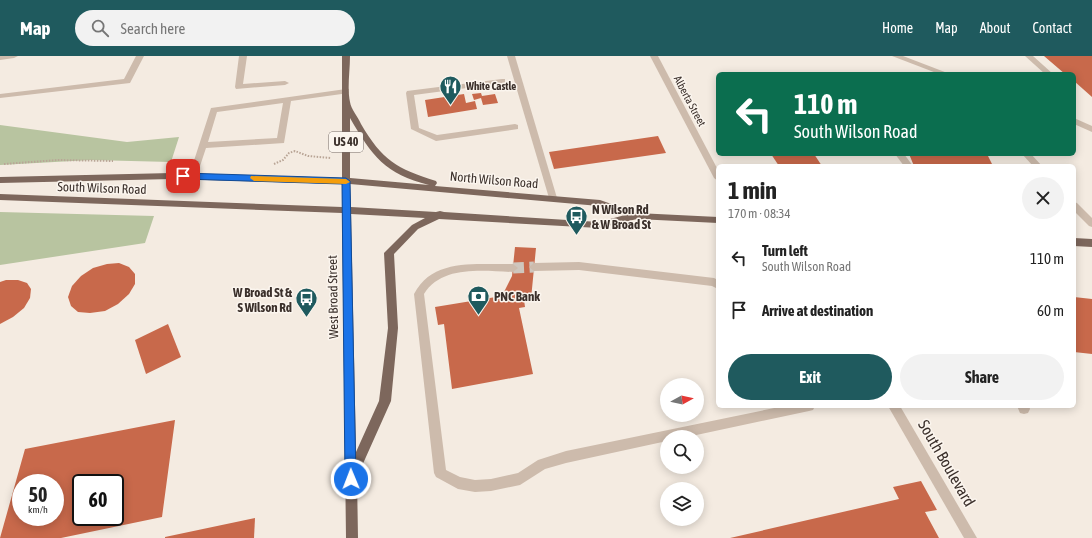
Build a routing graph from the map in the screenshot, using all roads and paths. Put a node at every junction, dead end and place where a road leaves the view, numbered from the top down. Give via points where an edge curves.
1 (14, 56) edge
2 (140, 56) edge
3 (242, 56) edge
4 (346, 56) edge
5 (511, 56) edge
6 (654, 56) edge
7 (896, 56) edge
8 (1029, 56) edge
9 (0, 58) edge
10 (940, 72) edge
11 (1047, 72) edge
12 (502, 81) dead end
13 (285, 83) dead end
14 (346, 91) junction
15 (0, 96) edge
16 (287, 99) junction
17 (346, 102) junction
18 (1076, 122) edge
19 (515, 127) dead end
20 (1092, 129) edge
21 (203, 146) junction
22 (901, 156) edge
23 (1028, 156) edge
24 (907, 164) edge
25 (1036, 164) edge
26 (716, 174) edge
27 (193, 176) junction
28 (0, 180) edge
29 (346, 181) junction
30 (492, 193) junction
31 (0, 197) edge
32 (553, 198) junction
33 (1076, 207) edge
34 (347, 210) junction
35 (440, 214) junction
36 (638, 216) junction
37 (716, 220) edge
38 (1092, 224) edge
39 (1076, 242) edge
40 (1092, 243) edge
41 (534, 267) tunnel mouth
42 (513, 268) tunnel mouth
43 (716, 284) edge
44 (799, 408) edge
45 (895, 408) edge
46 (351, 479) junction
47 (352, 538) edge
48 (971, 538) edge

1 - 9 street
2 - 15 street via 127,81
3 - 13 street via 238,87
4 - 14 main road, West Broad Street / US 40
5 - 32 street
6 - 26 street, Alberta Street
7 - 10 street
8 - 11 street
12 - 19 street via 410,93 415,129 436,138
14 - 16 street
14 - 17 main road, West Broad Street / US 40
16 - 21 street via 214,110
16 - 21 street via 281,141
17 - 29 main road, West Broad Street / US 40
17 - 30 main road via 370,147 396,170 429,182
18 - 20 street
21 - 27 street
22 - 24 street
23 - 25 street
27 - 28 main road, South Wilson Road
27 - 29 main road, South Wilson Road
29 - 30 main road, North Wilson Road
29 - 34 main road, West Broad Street / US 40
30 - 32 main road, North Wilson Road
31 - 34 main road, South Wilson Road
32 - 36 main road, North Wilson Road via 600,203
33 - 38 street
34 - 35 main road, North Wilson Road
34 - 46 main road, West Broad Street / US 40
35 - 36 main road, North Wilson Road via 600,225
35 - 46 main road via 415,227 389,253 393,328 385,401
36 - 37 main road, North Wilson Road
39 - 40 main road
41 - 43 street via 579,266
42 - 44 street via 447,270 427,280 419,294 440,472 458,483 474,486 520,479 542,464 566,456
45 - 48 street, South Boulevard
46 - 47 main road, West Broad Street / US 40

